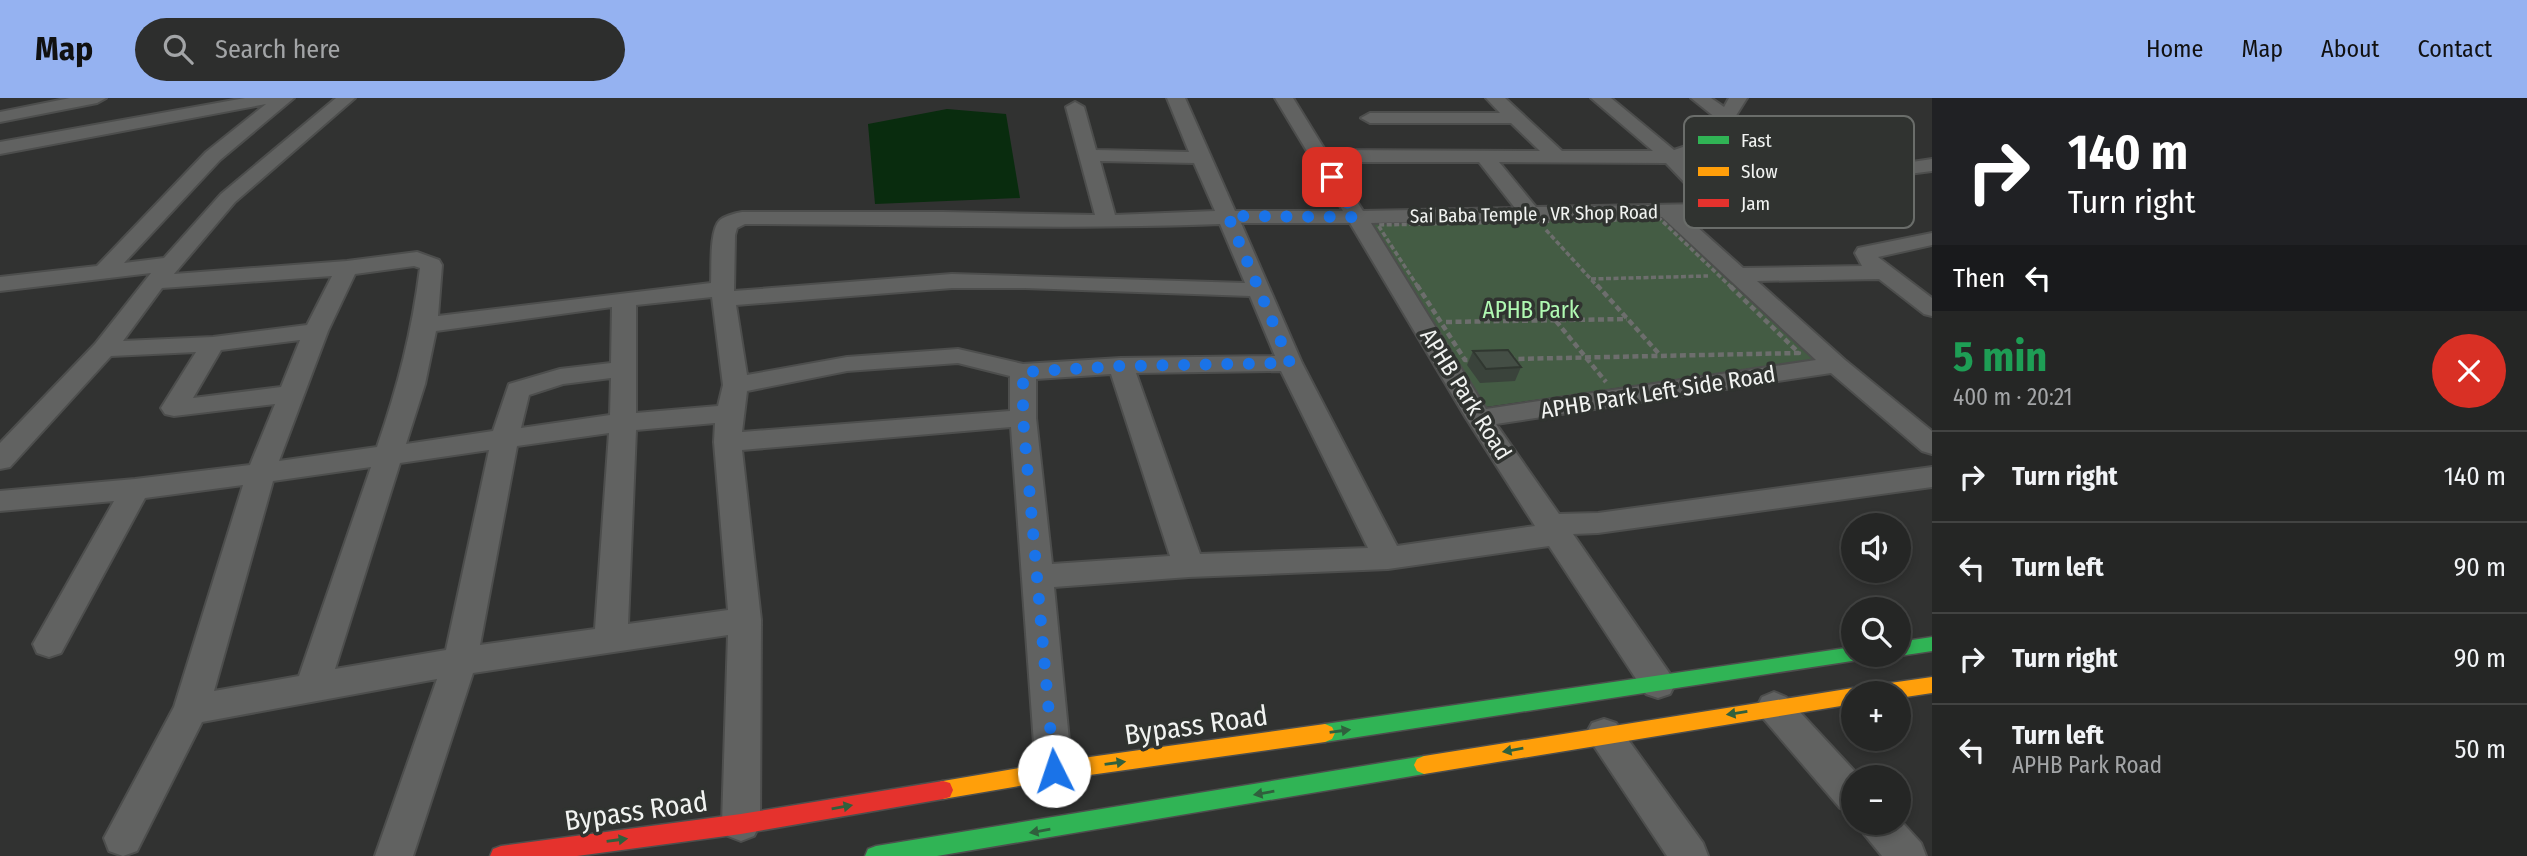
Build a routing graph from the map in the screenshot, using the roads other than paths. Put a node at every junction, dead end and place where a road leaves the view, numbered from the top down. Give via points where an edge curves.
1 (95, 98) edge
2 (149, 98) edge
3 (273, 98) edge
4 (285, 98) edge
5 (346, 98) edge
6 (1176, 98) edge
7 (1283, 98) edge
8 (1495, 98) edge
9 (1600, 98) edge
10 (1700, 98) edge
11 (1738, 98) edge
12 (1075, 107) dead end
13 (1725, 116) edge
14 (1727, 116) edge
15 (0, 117) edge
16 (1516, 118) junction
17 (137, 121) junction
18 (84, 131) junction
19 (0, 148) edge
20 (1684, 153) edge
21 (1087, 155) junction
22 (1320, 156) junction
23 (1398, 156) junction
24 (1485, 157) junction
25 (1557, 157) junction
26 (1671, 157) junction
27 (1201, 159) junction
28 (1932, 165) edge
29 (1914, 167) edge
30 (1684, 171) edge
31 (1667, 211) junction
32 (1684, 211) edge
33 (1228, 216) junction
34 (1356, 217) junction
35 (1535, 218) junction
36 (1107, 222) junction
37 (1932, 239) edge
38 (347, 268) junction
39 (105, 270) junction
40 (153, 270) junction
41 (1883, 272) junction
42 (1729, 275) junction
43 (0, 284) edge
44 (1259, 290) junction
45 (723, 294) junction
46 (624, 299) junction
47 (1932, 309) edge
48 (425, 325) junction
49 (316, 331) junction
50 (213, 344) junction
51 (104, 349) junction
52 (1290, 363) junction
53 (1836, 365) junction
54 (1121, 366) junction
55 (624, 369) junction
56 (1023, 372) junction
57 (736, 385) junction
58 (293, 394) junction
59 (1023, 418) junction
60 (1479, 418) junction
61 (623, 422) junction
62 (728, 428) junction
63 (505, 437) junction
64 (1932, 445) edge
65 (388, 453) junction
66 (0, 460) edge
67 (261, 473) junction
68 (1932, 477) edge
69 (135, 489) junction
70 (0, 501) edge
71 (1552, 530) junction
72 (1388, 558) junction
73 (1189, 566) junction
74 (1038, 577) junction
75 (745, 620) junction
76 (611, 640) junction
77 (49, 644) dead end
78 (1932, 644) edge
79 (1911, 647) edge
80 (1841, 657) edge
81 (460, 661) junction
82 (1658, 684) junction
83 (1932, 685) edge
84 (312, 687) junction
85 (1911, 688) edge
86 (1841, 698) edge
87 (1774, 707) junction
88 (191, 709) junction
89 (1604, 734) junction
90 (1054, 771) junction
91 (1841, 782) edge
92 (741, 824) junction
93 (1889, 835) edge
94 (123, 838) dead end
95 (1015, 846) edge
96 (394, 856) edge
97 (500, 856) edge
98 (876, 856) edge
99 (1689, 856) edge
100 (1908, 856) edge

1 - 15 street
1 - 18 street
2 - 17 street
3 - 17 street
4 - 39 street via 213,156
5 - 40 street via 228,198
6 - 27 street
7 - 22 street, APHB Park Road
8 - 16 street
9 - 26 street
10 - 13 street
11 - 14 street
12 - 21 street
16 - 23 street via 1366,113
16 - 25 street
17 - 18 street
18 - 19 street
20 - 26 street
21 - 27 street
21 - 36 street
22 - 23 street
22 - 34 street, APHB Park Road
23 - 24 street
24 - 25 street
24 - 35 street
25 - 26 street
26 - 30 street, Sai Baba Temple , VR Shop Road
27 - 33 street
28 - 29 street
31 - 32 street, Sai Baba Temple , VR Shop Road
31 - 35 street, Sai Baba Temple , VR Shop Road
31 - 42 street
33 - 34 street, Sai Baba Temple , VR Shop Road
33 - 36 street, Sai Baba Temple , VR Shop Road
33 - 44 street
34 - 35 street, Sai Baba Temple , VR Shop Road
34 - 60 street, APHB Park Road via 1430,322
36 - 45 street, Sai Baba Temple , VR Shop Road via 743,218 728,223 724,235
37 - 41 street via 1866,253
38 - 40 street
38 - 48 street via 426,261 431,265
38 - 49 street
39 - 40 street
39 - 43 street
40 - 51 street
41 - 42 street
41 - 47 street
42 - 53 street
44 - 45 street via 952,281
44 - 52 street
45 - 46 street
45 - 57 street
46 - 48 street
46 - 55 street
48 - 65 street via 412,384
49 - 50 street
49 - 58 street
50 - 51 street
50 - 58 street via 174,408
51 - 66 street
52 - 54 street
52 - 72 street
53 - 60 street, APHB Park Left Side Road
53 - 64 street
54 - 56 street
54 - 73 street
55 - 61 street
55 - 63 street via 561,377 518,390
56 - 57 street via 958,356 847,364
56 - 59 street
57 - 62 street
58 - 67 street
59 - 62 street
59 - 74 street
60 - 71 street, APHB Park Road
61 - 62 street
61 - 63 street
61 - 76 street
62 - 75 street
63 - 65 street
63 - 81 street
65 - 67 street
65 - 84 street
67 - 69 street
67 - 88 street
68 - 71 street
69 - 70 street
69 - 77 street
71 - 72 street
71 - 82 street, APHB Park Road
72 - 73 street
73 - 74 street
74 - 90 street
75 - 76 street
75 - 92 street
76 - 81 street
78 - 79 main road
80 - 82 main road, Bypass Road
81 - 84 street
81 - 96 street
90 -> 82 main road, Bypass Road
83 - 85 main road
84 - 88 street
86 - 87 main road
87 -> 89 main road
87 - 91 street
88 - 94 street
89 -> 95 main road
89 - 99 street
92 -> 90 main road, Bypass Road
97 -> 92 main road, Bypass Road
93 - 100 street
95 - 98 main road

